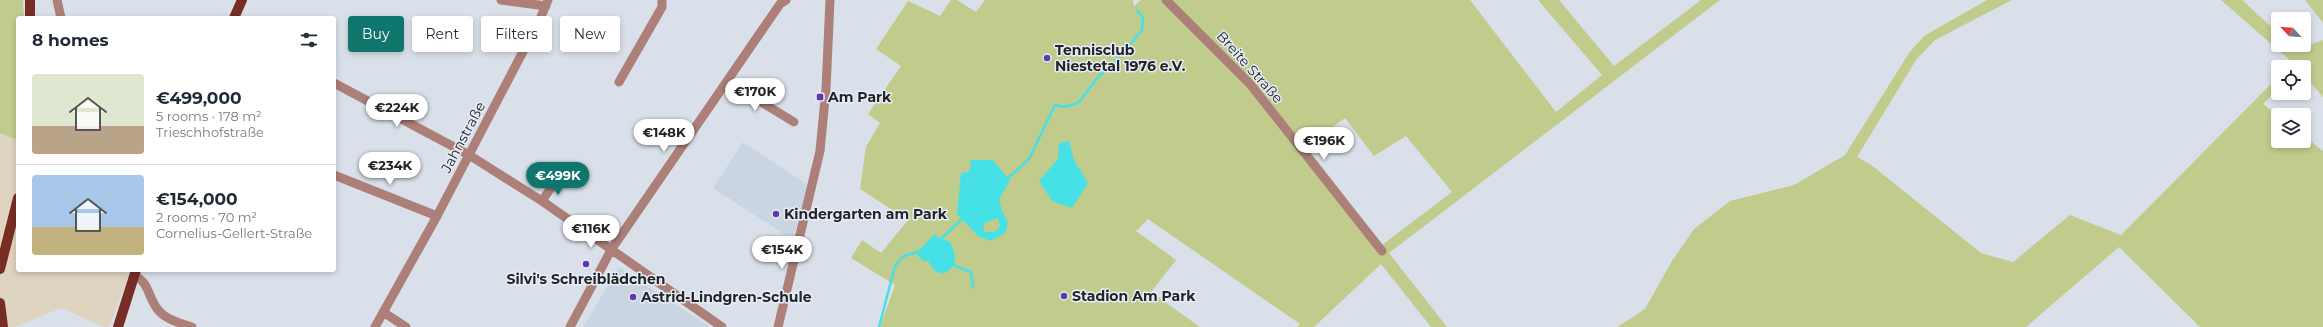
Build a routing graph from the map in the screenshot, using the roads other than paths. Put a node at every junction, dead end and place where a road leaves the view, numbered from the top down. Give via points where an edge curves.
1 (30, 0) edge
2 (57, 0) edge
3 (242, 0) edge
4 (501, 0) edge
5 (662, 0) edge
6 (786, 0) edge
7 (1166, 0) edge
8 (827, 1) edge
9 (547, 3) edge
10 (30, 16) edge
11 (61, 16) edge
12 (235, 16) edge
13 (619, 82) dead end
14 (728, 82) junction
15 (336, 84) edge
16 (794, 122) dead end
17 (469, 155) junction
18 (336, 176) edge
19 (557, 179) dead end
20 (542, 201) junction
21 (16, 206) edge
22 (437, 216) junction
23 (611, 250) junction
24 (1382, 251) dead end
25 (0, 269) edge
26 (136, 273) edge
27 (0, 303) edge
28 (383, 312) junction
29 (3, 327) edge
30 (118, 327) edge
31 (192, 327) edge
32 (375, 327) edge
33 (406, 327) edge
34 (570, 327) edge
35 (722, 327) edge
36 (778, 327) edge

1 - 10 main road
2 - 11 street
3 - 12 main road
4 - 9 street
5 - 13 street via 662,7
6 - 14 street via 780,4
7 - 24 street, Breite Straße via 1250,84
8 - 36 street via 826,89 820,151
9 - 17 street, Jahnstraße
14 - 16 street
14 - 23 street
15 - 17 street
17 - 20 street
17 - 22 street, Jahnstraße
18 - 22 street
19 - 20 street
20 - 23 street
21 - 25 main road
22 - 28 street, Jahnstraße
23 - 34 street
23 - 35 street
26 - 30 main road
26 - 31 street via 145,282 163,315
27 - 29 main road
28 - 32 street, Jahnstraße
28 - 33 street

